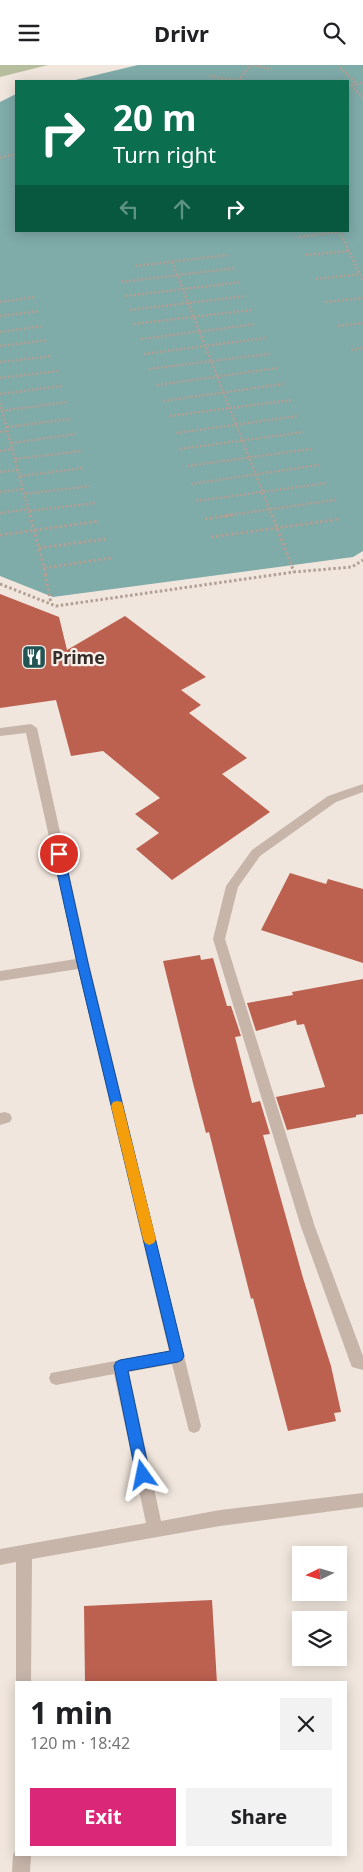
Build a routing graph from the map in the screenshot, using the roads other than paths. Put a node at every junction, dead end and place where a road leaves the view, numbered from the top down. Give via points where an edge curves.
1 (0, 732) edge
2 (363, 788) edge
3 (83, 963) junction
4 (0, 976) edge
5 (178, 1356) junction
6 (363, 1363) edge
7 (120, 1366) junction
8 (56, 1378) dead end
9 (194, 1426) dead end
10 (363, 1500) edge
11 (155, 1529) junction
12 (24, 1552) junction
13 (0, 1557) edge
14 (23, 1681) edge
15 (22, 1856) edge
16 (21, 1872) edge

1 - 3 street via 31,728
2 - 6 street via 332,799 256,853 232,886 219,939 308,1227 357,1362
3 - 4 street
3 - 5 street
5 - 7 street
5 - 9 street
7 - 8 street
7 - 11 street
10 - 11 street
11 - 12 street
12 - 13 street
12 - 14 street
15 - 16 street

